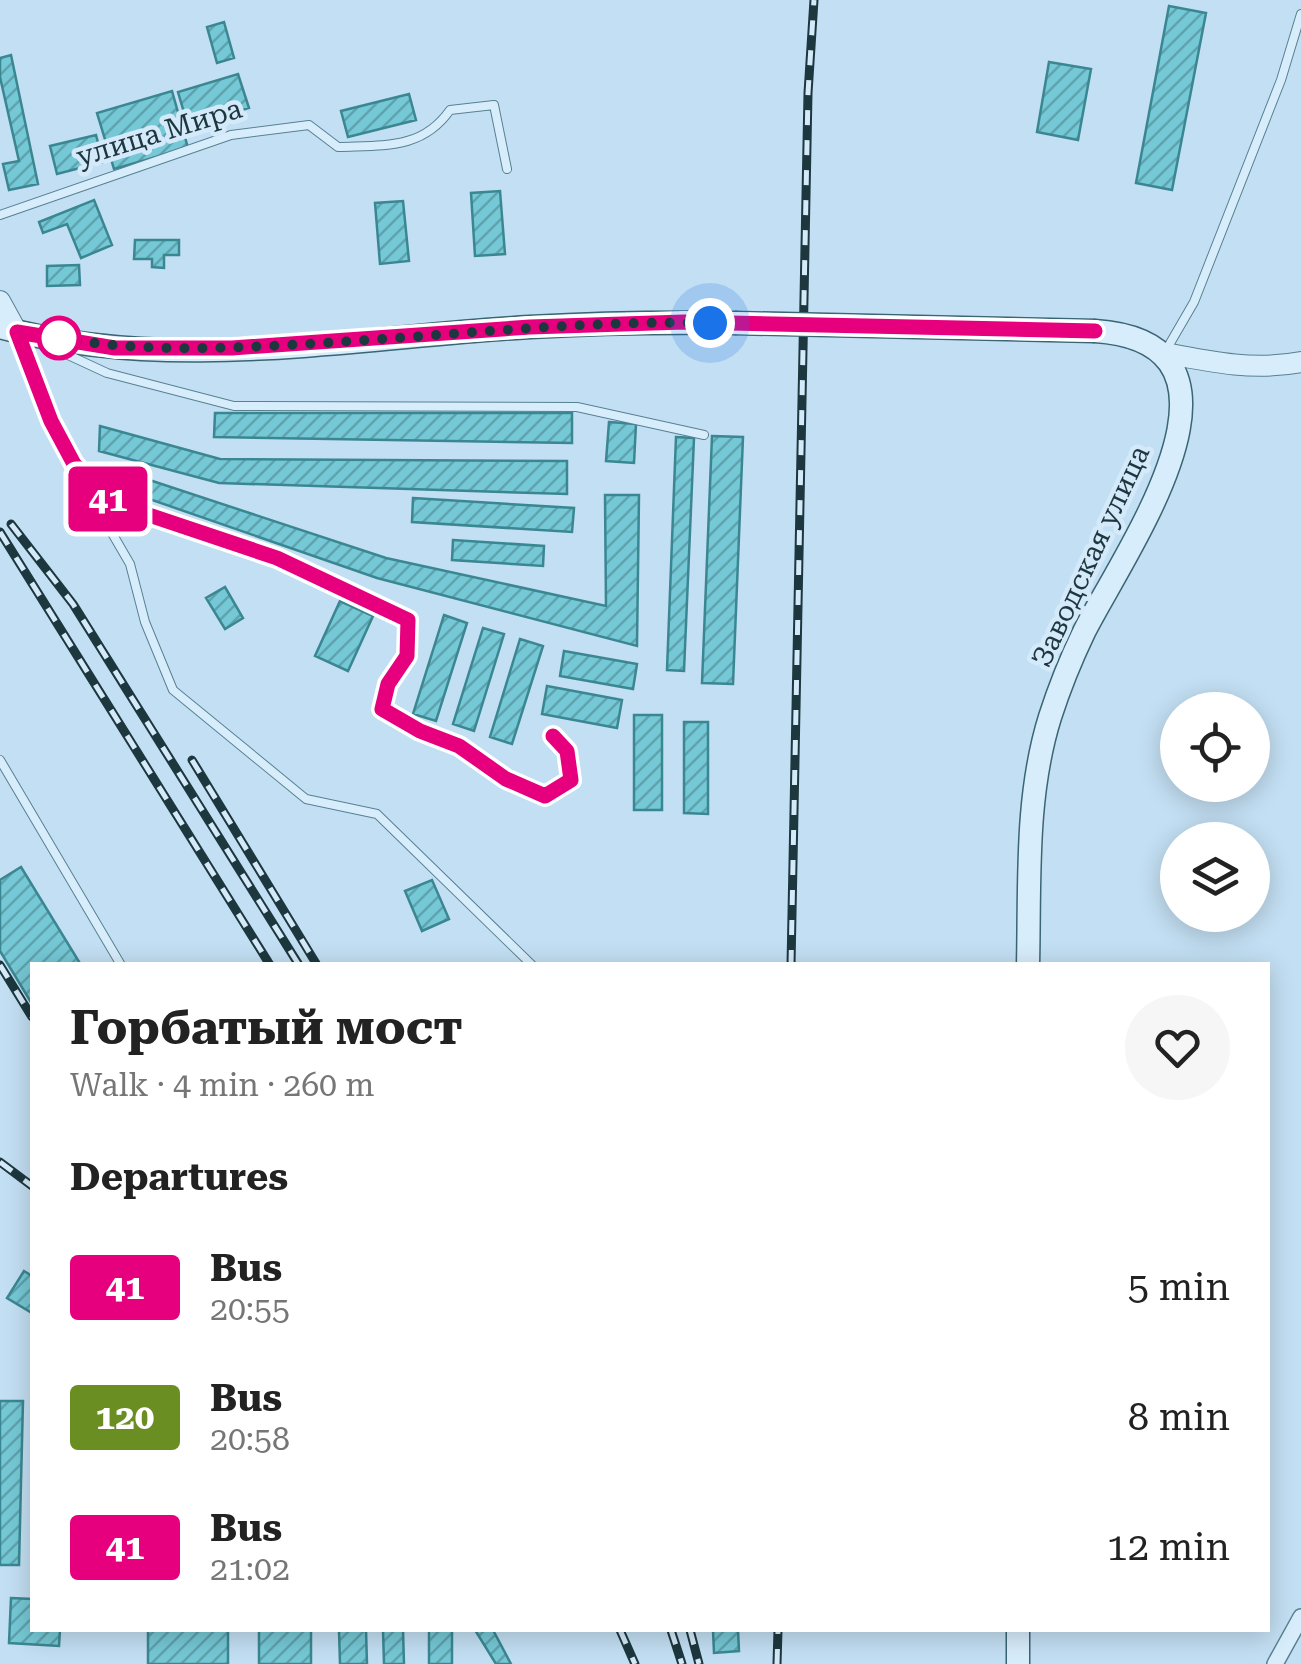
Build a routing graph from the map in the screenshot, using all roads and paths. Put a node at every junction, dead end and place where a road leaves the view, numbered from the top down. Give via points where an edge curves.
1 (1301, 14) edge
2 (506, 170) dead end
3 (0, 215) edge
4 (0, 300) edge
5 (9, 329) edge
6 (1164, 353) junction
7 (1301, 362) edge
8 (704, 436) dead end
9 (74, 464) junction
10 (553, 736) dead end
11 (0, 760) edge
12 (119, 962) edge
13 (529, 962) edge
14 (1028, 962) edge
15 (1301, 1617) edge
16 (1018, 1632) edge
17 (1018, 1664) edge
18 (1275, 1664) edge

1 - 6 lane via 1282,80 1194,302
2 - 3 lane, улица Мира via 494,105 450,110 438,128 406,143 338,147 308,125 231,135
4 - 5 street
5 - 6 main road, bridge via 115,348 232,348 530,327 735,323 1118,332
5 - 8 lane via 106,373 234,406 577,407
5 - 9 street
6 - 7 street via 1269,368
6 - 14 main road, Заводская улица via 1178,386 1180,428 1167,478 1083,635 1040,758 1032,803
9 - 10 street via 113,503 277,558 408,620 407,656 388,684 382,709 420,731 545,796 571,780 567,751
9 - 13 lane via 130,564 173,690 306,799 377,814
11 - 12 lane
15 - 18 street
16 - 17 main road

